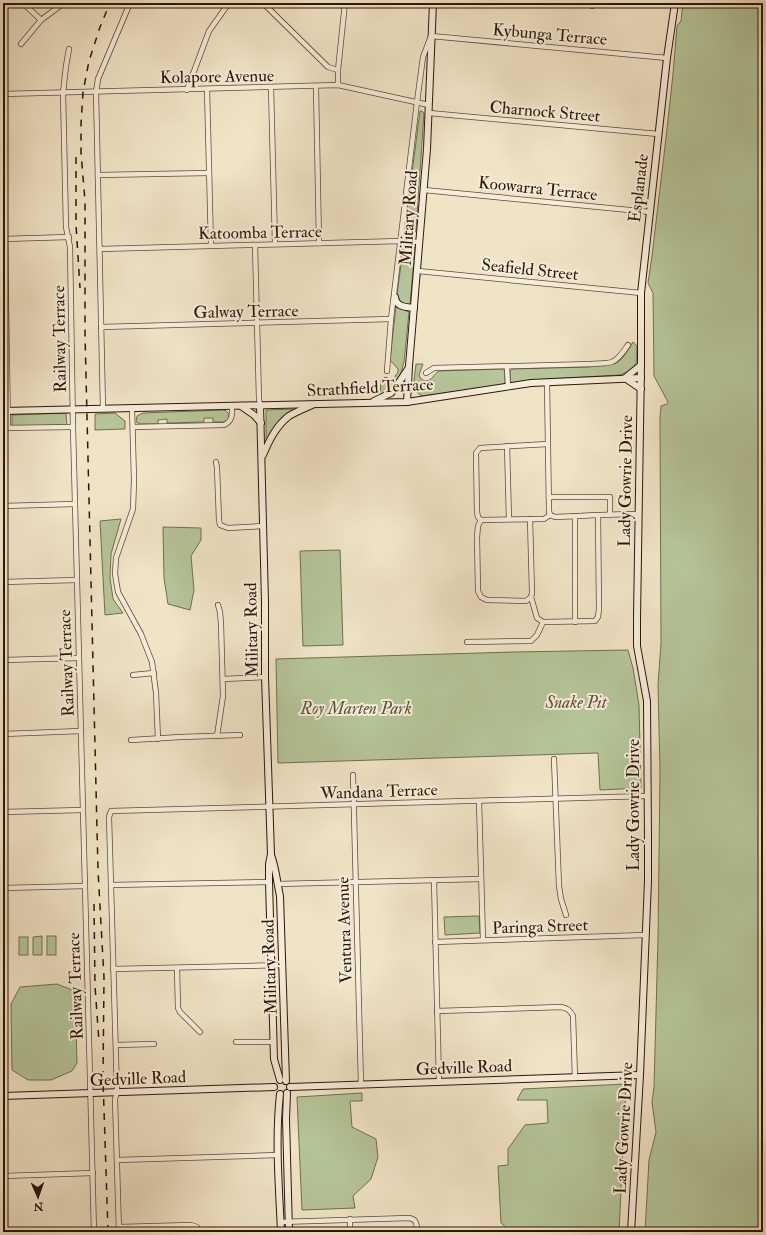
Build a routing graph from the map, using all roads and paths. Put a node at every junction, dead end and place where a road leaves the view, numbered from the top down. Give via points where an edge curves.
1 (23, 3) edge
2 (64, 3) edge
3 (130, 3) edge
4 (229, 3) edge
5 (263, 3) edge
6 (345, 3) edge
7 (433, 3) edge
8 (675, 3) edge
9 (41, 20) junction
10 (431, 36) junction
11 (21, 44) dead end
12 (69, 49) dead end
13 (667, 58) junction
14 (338, 70) junction
15 (338, 85) junction
16 (316, 86) junction
17 (270, 87) junction
18 (207, 89) junction
19 (187, 90) junction
20 (96, 92) junction
21 (63, 93) junction
22 (3, 94) edge
23 (417, 102) junction
24 (429, 105) junction
25 (428, 113) junction
26 (658, 134) junction
27 (209, 173) junction
28 (98, 174) junction
29 (424, 190) junction
30 (650, 212) junction
31 (68, 237) junction
32 (4, 239) edge
33 (401, 242) junction
34 (420, 242) junction
35 (319, 243) junction
36 (274, 244) junction
37 (255, 245) junction
38 (211, 246) junction
39 (100, 249) junction
40 (418, 271) junction
41 (640, 293) junction
42 (395, 297) junction
43 (414, 308) junction
44 (391, 319) junction
45 (257, 324) junction
46 (101, 327) junction
47 (628, 345) dead end
48 (641, 365) junction
49 (409, 366) junction
50 (507, 367) junction
51 (387, 371) dead end
52 (426, 373) dead end
53 (625, 378) junction
54 (641, 378) junction
55 (548, 382) junction
56 (508, 387) junction
57 (641, 389) junction
58 (407, 402) junction
59 (370, 403) junction
60 (313, 404) junction
61 (260, 405) junction
62 (232, 406) junction
63 (240, 406) junction
64 (132, 408) junction
65 (73, 409) junction
66 (103, 409) junction
67 (6, 411) edge
68 (260, 423) junction
69 (73, 427) junction
70 (133, 427) junction
71 (6, 428) edge
72 (548, 444) junction
73 (507, 446) junction
74 (261, 458) junction
75 (216, 462) dead end
76 (549, 497) junction
77 (75, 504) junction
78 (3, 506) edge
79 (610, 514) junction
80 (638, 514) junction
81 (550, 515) junction
82 (575, 516) junction
83 (598, 516) junction
84 (509, 519) junction
85 (530, 519) junction
86 (481, 520) junction
87 (263, 526) junction
88 (77, 580) junction
89 (3, 582) edge
90 (531, 597) junction
91 (218, 605) dead end
92 (543, 622) junction
93 (575, 622) junction
94 (467, 642) dead end
95 (79, 658) junction
96 (3, 660) edge
97 (154, 673) junction
98 (133, 675) dead end
99 (265, 677) junction
100 (223, 679) junction
101 (81, 731) junction
102 (3, 734) edge
103 (217, 736) junction
104 (240, 736) dead end
105 (158, 739) junction
106 (131, 740) dead end
107 (554, 759) dead end
108 (353, 775) dead end
109 (647, 796) junction
110 (556, 799) junction
111 (479, 801) junction
112 (354, 804) junction
113 (269, 807) junction
114 (83, 810) junction
115 (3, 812) edge
116 (271, 854) junction
117 (481, 879) junction
118 (434, 880) junction
119 (268, 882) junction
120 (356, 882) junction
121 (277, 884) junction
122 (111, 885) junction
123 (85, 886) junction
124 (3, 888) edge
125 (566, 915) dead end
126 (645, 935) junction
127 (483, 940) junction
128 (435, 942) junction
129 (272, 965) junction
130 (282, 965) junction
131 (177, 968) junction
132 (113, 969) junction
133 (437, 1011) junction
134 (200, 1032) dead end
135 (236, 1042) dead end
136 (274, 1042) junction
137 (154, 1044) dead end
138 (116, 1046) junction
139 (640, 1075) junction
140 (575, 1078) junction
141 (283, 1080) junction
142 (439, 1082) junction
143 (361, 1084) junction
144 (274, 1088) junction
145 (288, 1090) junction
146 (117, 1092) junction
147 (90, 1093) junction
148 (280, 1094) junction
149 (3, 1096) edge
150 (278, 1155) junction
151 (117, 1160) junction
152 (93, 1173) junction
153 (3, 1176) edge
154 (350, 1219) junction
155 (289, 1221) junction
156 (280, 1222) junction
157 (119, 1229) edge
158 (94, 1232) edge
159 (199, 1232) edge
160 (281, 1232) edge
161 (289, 1232) edge
162 (350, 1232) edge
163 (417, 1232) edge
164 (631, 1232) edge

1 - 9 street
2 - 9 street
3 - 20 street via 98,79
4 - 19 street via 209,31
5 - 14 street via 328,67
6 - 14 street
7 - 10 street, Military Road
8 - 13 street, Esplanade
9 - 11 street
10 - 13 street, Kybunga Terrace
10 - 23 street, Military Road via 423,57
10 - 24 street, Military Road
12 - 21 street, Railway Terrace
13 - 26 street, Esplanade
14 - 15 street
15 - 16 street, Kolapore Avenue
15 - 23 street, Kolapore Avenue
16 - 17 street, Kolapore Avenue
16 - 35 street
17 - 18 street, Kolapore Avenue
17 - 36 street
18 - 19 street, Kolapore Avenue
18 - 27 street
19 - 20 street, Kolapore Avenue
20 - 21 street, Kolapore Avenue
20 - 28 street
21 - 22 street, Kolapore Avenue
21 - 31 street, Railway Terrace
23 - 24 street, Kolapore Avenue
23 - 33 street, Military Road
24 - 25 street, Military Road
25 - 26 street, Charnock Street
25 - 29 street, Military Road
26 - 30 street, Esplanade
27 - 28 street
27 - 38 street
28 - 39 street
29 - 30 street, Koowarra Terrace
29 - 34 street, Military Road
30 - 41 street, Esplanade
31 - 32 street
31 - 65 street, Railway Terrace
32 - 67 street
33 - 34 street, Katoomba Terrace
33 - 35 street, Katoomba Terrace
33 - 42 street, Military Road
34 - 40 street, Military Road
35 - 36 street, Katoomba Terrace
36 - 37 street, Katoomba Terrace
37 - 38 street, Katoomba Terrace
37 - 45 street
38 - 39 street, Katoomba Terrace
39 - 46 street
40 - 41 street, Seafield Street
40 - 43 street, Military Road
41 - 48 street, Esplanade
42 - 43 street via 395,302 399,305
42 - 44 street, Military Road
43 - 49 street, Military Road
44 - 45 street, Galway Terrace
44 - 51 street, Military Road
45 - 46 street, Galway Terrace
45 - 61 street
46 - 66 street
47 - 50 street, Strathfield Terrace via 624,352 611,362
48 - 53 street
48 - 54 street, Esplanade
49 - 58 street, Military Road
49 - 59 street via 391,393
50 - 52 street, Strathfield Terrace via 434,368
50 - 56 street
53 - 54 street, Strathfield Terrace
53 - 55 street, Strathfield Terrace
53 - 57 street
54 - 57 street, Lady Gowrie Drive
55 - 56 street, Strathfield Terrace
55 - 72 street
56 - 58 street, Strathfield Terrace
57 - 80 street, Lady Gowrie Drive
58 - 59 street, Strathfield Terrace
59 - 60 street, Strathfield Terrace
60 - 61 street, Strathfield Terrace
60 - 74 street via 289,416 283,422 272,436
61 - 63 street, Strathfield Terrace
61 - 68 street, Military Road
62 - 63 street, Strathfield Terrace
62 - 64 street, Strathfield Terrace
62 - 70 street via 232,419 224,425
63 - 68 street via 254,415
64 - 66 street, Strathfield Terrace
64 - 70 street
65 - 66 street, Strathfield Terrace
65 - 67 street, Strathfield Terrace
65 - 69 street, Railway Terrace
67 - 71 street
68 - 74 street, Military Road
69 - 71 street
69 - 77 street, Railway Terrace
70 - 97 street via 133,509 116,558 115,578 118,592 149,653
72 - 73 street
72 - 76 street
73 - 84 street
73 - 86 street via 484,447 476,453 477,512
74 - 87 street, Military Road
75 - 87 street via 220,525 228,528
76 - 79 street via 610,497
76 - 81 street
77 - 78 street
77 - 88 street, Railway Terrace
79 - 80 street
79 - 83 street
80 - 109 street, Lady Gowrie Drive via 638,646 647,701
81 - 82 street
81 - 85 street via 544,519
82 - 83 street
82 - 93 street
83 - 93 street via 598,617 595,621
84 - 85 street
84 - 86 street
85 - 90 street
86 - 90 street via 477,537 478,591 481,597 487,600 526,601
87 - 99 street, Military Road
88 - 89 street
88 - 95 street, Railway Terrace
90 - 92 street via 537,618
91 - 100 street
92 - 93 street
92 - 94 street via 537,636 531,641
95 - 96 street
95 - 101 street, Railway Terrace
97 - 98 street
97 - 105 street
99 - 100 street
99 - 113 street, Military Road
100 - 103 street
101 - 102 street
101 - 114 street, Railway Terrace
103 - 104 street
103 - 105 street
105 - 106 street
107 - 110 street
108 - 112 street, Ventura Avenue
109 - 110 street, Wandana Terrace
109 - 126 street, Lady Gowrie Drive via 648,874
110 - 111 street, Wandana Terrace
110 - 125 street via 559,886
111 - 112 street, Wandana Terrace
111 - 117 street
112 - 113 street, Wandana Terrace
112 - 120 street, Ventura Avenue
113 - 116 street, Military Road
113 - 122 street, Wandana Terrace via 111,811
114 - 115 street
114 - 123 street, Railway Terrace
116 - 119 street, Military Road
116 - 121 street, Military Road
117 - 118 street
117 - 127 street
118 - 120 street
118 - 128 street
119 - 122 street
119 - 129 street, Military Road
120 - 121 street
120 - 143 street, Ventura Avenue
121 - 130 street, Military Road via 280,896
122 - 132 street
123 - 124 street
123 - 147 street, Railway Terrace
126 - 127 street, Paringa Street
126 - 139 street, Lady Gowrie Drive
127 - 128 street, Paringa Street
128 - 133 street
129 - 130 street
129 - 131 street
129 - 136 street, Military Road
130 - 141 street, Military Road
131 - 132 street
131 - 134 street via 178,1008
132 - 138 street
133 - 140 street via 566,1008 573,1016
133 - 142 street
135 - 136 street
136 - 141 street, Military Road via 274,1059
137 - 138 street
138 - 146 street
139 - 140 street, Gedville Road
139 - 164 street, Lady Gowrie Drive
140 - 142 street, Gedville Road
141 - 144 street via 276,1082
141 - 145 street
142 - 143 street, Gedville Road
143 - 145 street, Gedville Road
144 - 146 street, Gedville Road
144 - 148 street
145 - 148 street
145 - 155 street via 286,1119
146 - 147 street, Gedville Road
146 - 151 street
147 - 149 street, Gedville Road
147 - 152 street, Railway Terrace
148 - 150 street
150 - 151 street
150 - 156 street
151 - 157 street
152 - 153 street
152 - 158 street, Railway Terrace
154 - 155 street
154 - 162 street
154 - 163 street via 409,1218 416,1222
155 - 156 street
155 - 161 street
156 - 160 street
157 - 159 street via 191,1225

